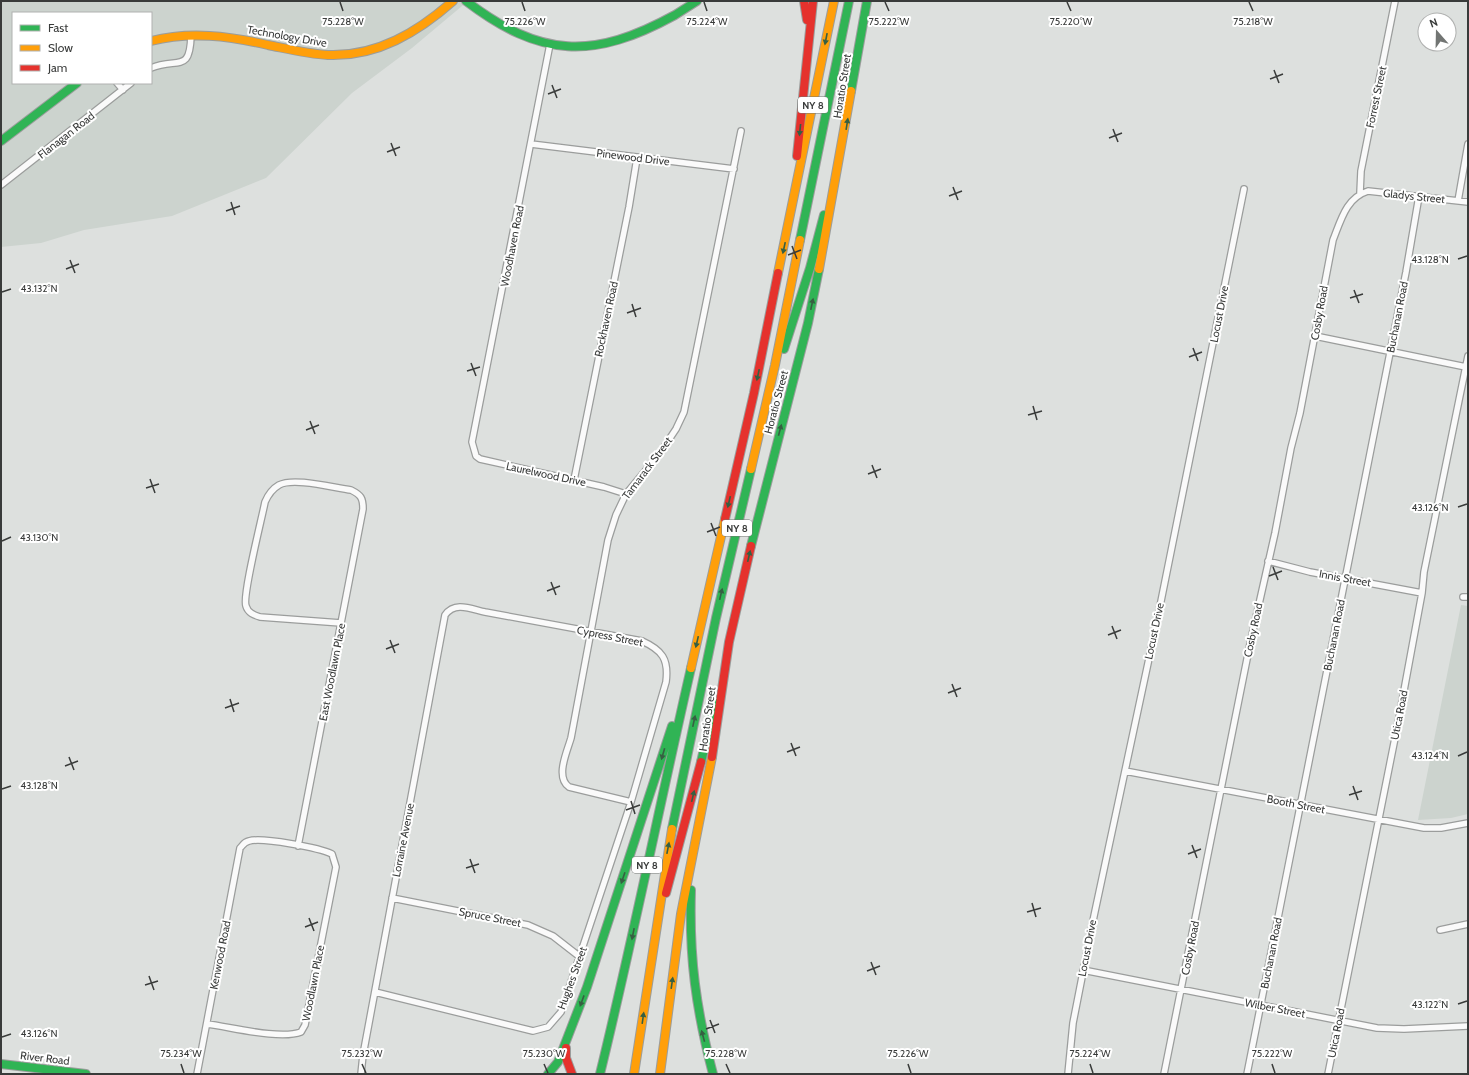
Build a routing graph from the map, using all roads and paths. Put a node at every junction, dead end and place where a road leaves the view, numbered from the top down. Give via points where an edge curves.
1 (453, 1) edge
2 (466, 1) edge
3 (692, 1) edge
4 (696, 1) edge
5 (804, 1) edge
6 (813, 1) edge
7 (834, 1) edge
8 (849, 1) edge
9 (867, 1) edge
10 (1395, 1) edge
11 (675, 15) junction
12 (190, 35) junction
13 (808, 36) junction
14 (152, 41) edge
15 (550, 44) junction
16 (152, 68) edge
17 (76, 84) edge
18 (117, 84) edge
19 (130, 84) edge
20 (123, 90) junction
21 (741, 131) dead end
22 (1, 141) edge
23 (531, 144) junction
24 (1468, 144) edge
25 (637, 158) junction
26 (840, 162) junction
27 (734, 170) junction
28 (1, 185) edge
29 (1244, 189) dead end
30 (1360, 193) junction
31 (1419, 196) junction
32 (1458, 201) junction
33 (1468, 202) edge
34 (792, 209) junction
35 (1315, 336) junction
36 (1390, 352) junction
37 (1468, 356) edge
38 (775, 365) junction
39 (1466, 367) junction
40 (472, 447) joint
41 (574, 480) junction
42 (626, 494) junction
43 (1268, 561) junction
44 (1345, 578) junction
45 (1422, 593) junction
46 (451, 609) joint
47 (341, 623) junction
48 (590, 632) junction
49 (724, 676) junction
50 (689, 677) junction
51 (1125, 771) junction
52 (1221, 789) junction
53 (631, 802) junction
54 (1300, 805) junction
55 (1378, 820) junction
56 (1468, 823) edge
57 (249, 841) joint
58 (298, 846) junction
59 (692, 862) junction
60 (392, 898) junction
61 (1468, 924) edge
62 (656, 928) junction
63 (1440, 930) dead end
64 (580, 957) junction
65 (1083, 970) junction
66 (1182, 988) junction
67 (375, 992) junction
68 (1260, 1005) junction
69 (1339, 1020) junction
70 (207, 1024) junction
71 (1468, 1026) edge
72 (566, 1044) junction
73 (606, 1054) junction
74 (1, 1064) edge
75 (86, 1074) edge
76 (197, 1074) edge
77 (361, 1074) edge
78 (548, 1074) edge
79 (572, 1074) edge
80 (600, 1074) edge
81 (603, 1074) edge
82 (634, 1074) edge
83 (660, 1074) edge
84 (713, 1074) edge
85 (1068, 1074) edge
86 (1164, 1074) edge
87 (1247, 1074) edge
88 (1328, 1074) edge

1 - 12 main road, Technology Drive via 416,31 400,39 373,49 347,53 329,55 228,37
2 - 15 main road via 500,27 528,39
3 - 11 main road
4 - 11 main road
5 - 13 main road
6 - 13 main road
7 -> 34 main road, NY 8
8 - 38 main road, NY 8
26 -> 9 main road, Horatio Street
10 - 30 street, Forrest Street via 1361,171
11 - 15 main road via 656,28 611,44 578,47
12 - 14 main road, Technology Drive
12 - 16 street via 189,55 186,59 180,63 161,64
13 -> 34 main road
15 - 23 street, Woodhaven Road
17 - 22 main road
18 - 20 street
19 - 20 street, Flanagan Road
20 - 28 street, Flanagan Road
21 - 27 street, Tamarack Street
23 - 25 street, Pinewood Drive
23 - 40 street, Woodhaven Road
24 - 32 street
25 - 27 street, Pinewood Drive
25 - 41 street, Rockhaven Road
26 - 38 main road via 784,348
49 -> 26 main road, Horatio Street via 729,642 760,507 808,323
27 - 42 street, Tamarack Street via 684,412 660,453
29 - 51 street, Locust Drive
30 - 31 street, Gladys Street via 1368,190
30 - 35 street, Cosby Road via 1351,201 1342,216 1334,240
31 - 32 street, Gladys Street
31 - 36 street, Buchanan Road
32 - 33 street, Gladys Street
34 -> 50 main road, NY 8 via 754,393
35 - 36 street
35 - 43 street, Cosby Road
36 - 39 street
36 - 44 street, Buchanan Road
37 - 39 street, Utica Road
62 -> 38 main road, NY 8 via 665,868 703,676
39 - 45 street, Utica Road via 1424,572
40 - 41 street, Laurelwood Drive via 480,459
41 - 42 street, Laurelwood Drive
42 - 48 street, Tamarack Street via 608,540
43 - 44 street, Innis Street
43 - 52 street, Cosby Road
44 - 45 street, Innis Street
44 - 54 street, Buchanan Road
45 - 55 street, Utica Road
46 - 48 street, Cypress Street via 464,607
46 - 60 street, Lorraine Avenue via 445,615
47 - 47 street, East Woodlawn Place via 363,509 362,498 351,490 302,483 275,487 265,502 245,601 246,607 251,614 258,616
47 - 58 street, East Woodlawn Place
48 - 53 street, Tamarack Street via 562,777 564,784 569,787
48 - 53 street, Cypress Street via 654,646 665,660 666,682
49 - 59 main road, Horatio Street
62 -> 49 main road via 690,808 714,704
50 -> 72 main road via 641,828
50 -> 73 main road, NY 8
51 - 52 street, Booth Street
51 - 65 street, Locust Drive
52 - 54 street, Booth Street
52 - 66 street, Cosby Road
53 - 64 street, Hughes Street
54 - 55 street, Booth Street
54 - 68 street, Buchanan Road
55 - 56 street, Booth Street via 1424,828
55 - 69 street, Utica Road
57 - 58 street, Woodlawn Place
57 - 70 street, Kenwood Road via 240,848
58 - 70 street, Woodlawn Place via 332,854 336,867 305,1025 301,1032 293,1035
83 -> 59 main road via 681,914
84 -> 59 main road via 701,1029 692,971
60 - 64 street, Spruce Street via 528,925 553,936
60 - 67 street, Lorraine Avenue
61 - 63 street
82 -> 62 main road, NY 8
64 - 67 street, Hughes Street via 561,1012 548,1027 540,1030 533,1031
65 - 66 street, Wilber Street
65 - 85 street, Locust Drive via 1073,1024
66 - 68 street, Wilber Street
66 - 86 street, Cosby Road
67 - 77 street, Lorraine Avenue
68 - 69 street, Wilber Street
68 - 87 street, Buchanan Road
69 - 71 street, Wilber Street via 1377,1028
69 - 88 street, Utica Road
70 - 76 street, Kenwood Road
72 - 78 main road via 558,1062
72 - 79 main road via 568,1069
73 - 80 main road
73 - 81 main road, NY 8
74 - 75 main road, River Road

